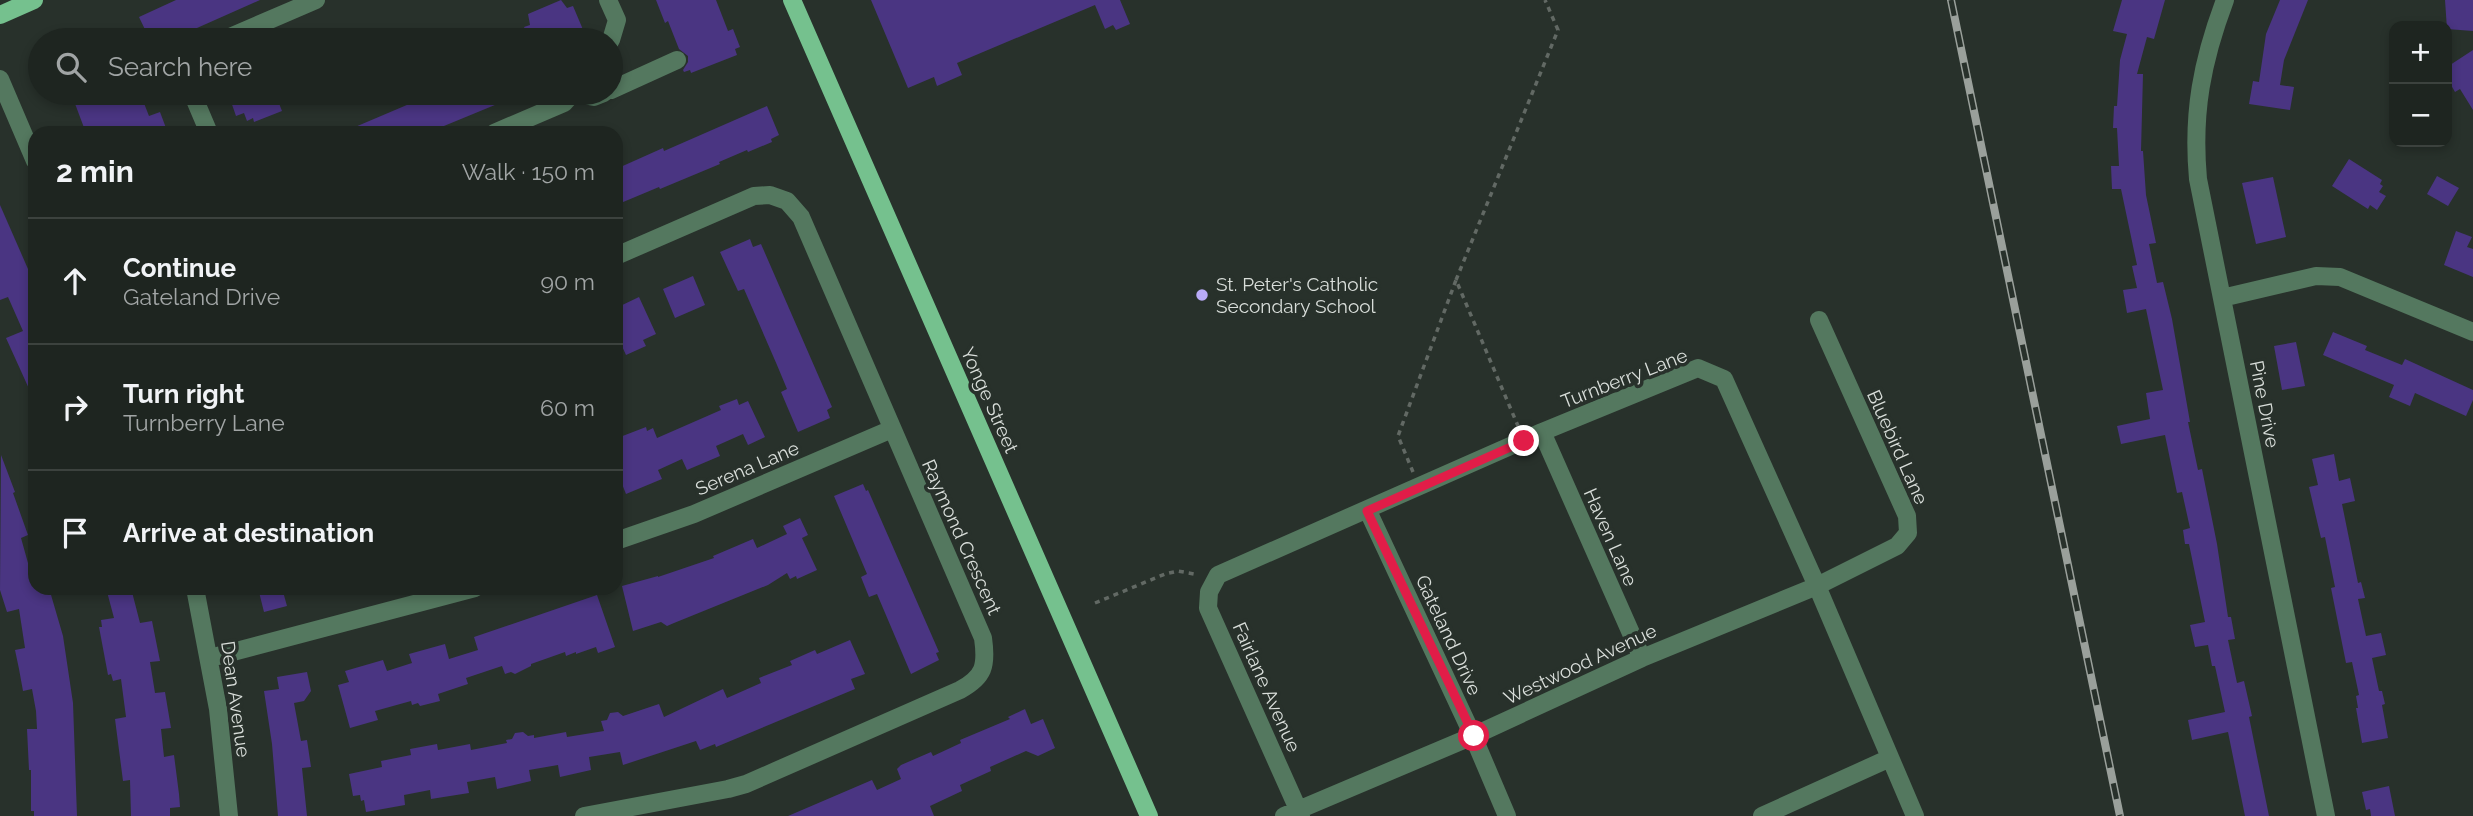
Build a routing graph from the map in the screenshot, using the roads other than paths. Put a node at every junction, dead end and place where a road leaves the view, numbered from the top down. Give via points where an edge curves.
1 (34, 0) edge
2 (316, 0) edge
3 (608, 0) edge
4 (792, 0) edge
5 (2225, 0) edge
6 (0, 15) edge
7 (251, 28) edge
8 (615, 28) edge
9 (677, 60) dead end
10 (0, 79) edge
11 (623, 85) edge
12 (197, 105) edge
13 (560, 105) edge
14 (206, 126) edge
15 (511, 126) edge
16 (28, 145) edge
17 (623, 253) edge
18 (2222, 298) junction
19 (1819, 320) dead end
20 (2473, 332) edge
21 (892, 429) junction
22 (1542, 432) junction
23 (1367, 511) junction
24 (623, 539) edge
25 (1218, 575) joint
26 (1817, 586) junction
27 (196, 595) edge
28 (448, 595) edge
29 (210, 658) junction
30 (1642, 658) junction
31 (1474, 736) junction
32 (1890, 758) junction
33 (1800, 809) edge
34 (1295, 814) edge
35 (229, 816) edge
36 (584, 816) edge
37 (1149, 816) edge
38 (1507, 816) edge
39 (1762, 816) edge
40 (1915, 816) edge
41 (2326, 816) edge

1 - 6 main road
2 - 7 street
3 - 8 street via 617,20
4 - 37 main road, Yonge Street
5 - 18 street, Pine Drive via 2200,83 2195,144
9 - 11 street
10 - 16 street
12 - 14 street
13 - 15 street
17 - 21 street, Raymond Crescent via 754,196 787,201 801,217
18 - 20 street via 2316,276 2340,277
18 - 41 street, Pine Drive
19 - 26 street, Bluebird Lane via 1908,516 1908,533 1897,546
21 - 24 street, Serena Lane via 694,514
21 - 36 street, Raymond Crescent via 983,638 984,667 977,681 746,783
22 - 23 street, Turnberry Lane
22 - 26 street, Turnberry Lane via 1698,368 1724,379
22 - 30 street, Haven Lane
23 - 25 street, Turnberry Lane
23 - 31 street, Gateland Drive
25 - 34 street, Fairlane Avenue via 1209,592 1208,608
26 - 30 street, Westwood Avenue
26 - 32 street, Turnberry Lane
27 - 29 street, Dean Avenue
28 - 29 street
29 - 35 street, Dean Avenue
30 - 31 street, Westwood Avenue
31 - 34 street, Westwood Avenue
31 - 38 street, Gateland Drive
32 - 33 street
32 - 40 street, Turnberry Lane
33 - 39 street

